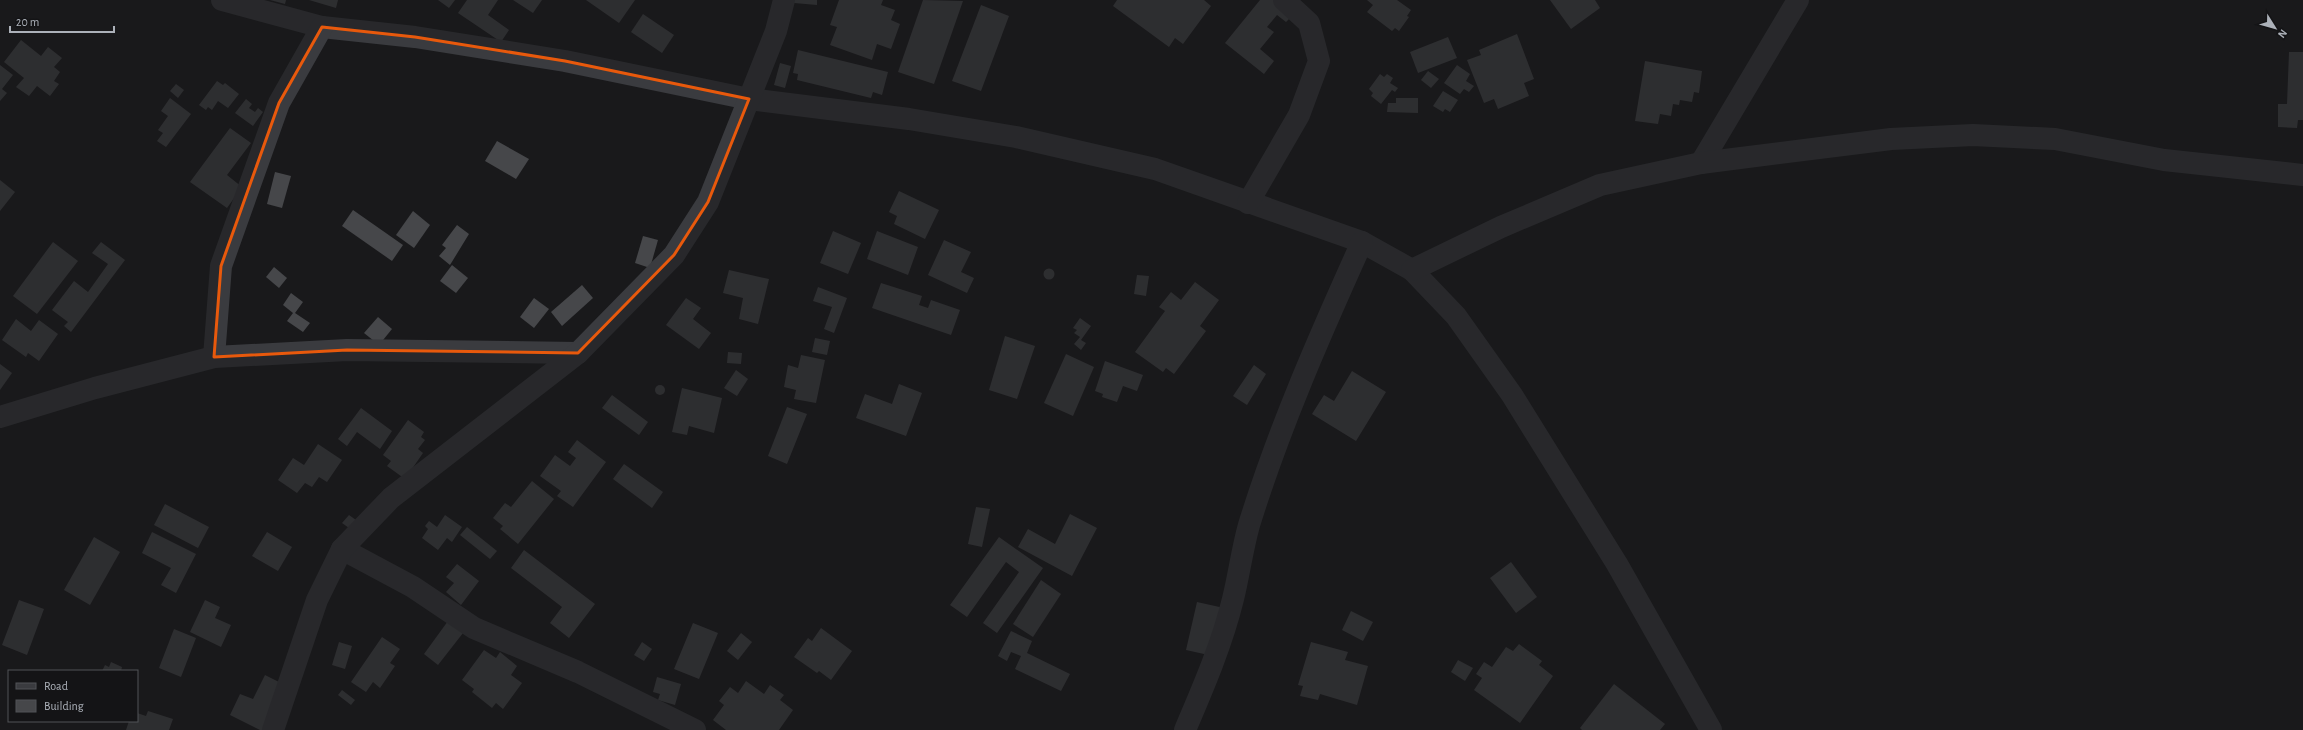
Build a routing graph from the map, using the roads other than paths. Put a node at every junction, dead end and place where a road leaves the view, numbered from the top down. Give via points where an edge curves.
1 (222, 0) edge
2 (784, 0) edge
3 (1284, 0) edge
4 (1798, 0) edge
5 (322, 27) junction
6 (748, 100) junction
7 (1701, 163) junction
8 (2303, 175) edge
9 (1248, 203) junction
10 (1362, 242) junction
11 (1412, 270) junction
12 (578, 353) junction
13 (214, 357) junction
14 (0, 417) edge
15 (342, 549) junction
16 (273, 730) edge
17 (695, 730) edge
18 (1186, 730) edge
19 (1710, 730) edge

1 - 5 street
2 - 6 street via 776,31
3 - 9 street via 1309,23 1319,61 1299,115
4 - 7 street
5 - 6 street via 415,37 564,61
5 - 13 street via 279,103 221,266
6 - 9 street via 909,119 1016,137 1155,169
6 - 12 street via 708,202 674,255
7 - 8 street via 1891,139 1973,135 2055,138 2164,160
7 - 11 street via 1600,185 1501,227
9 - 10 street
10 - 11 street
10 - 18 street via 1307,363 1269,467 1249,526 1233,601
11 - 19 street via 1456,316 1512,395 1617,564
12 - 13 street via 347,350
12 - 15 street via 392,498
13 - 14 street via 95,388
15 - 16 street via 317,600
15 - 17 street via 413,587 474,628 578,672

